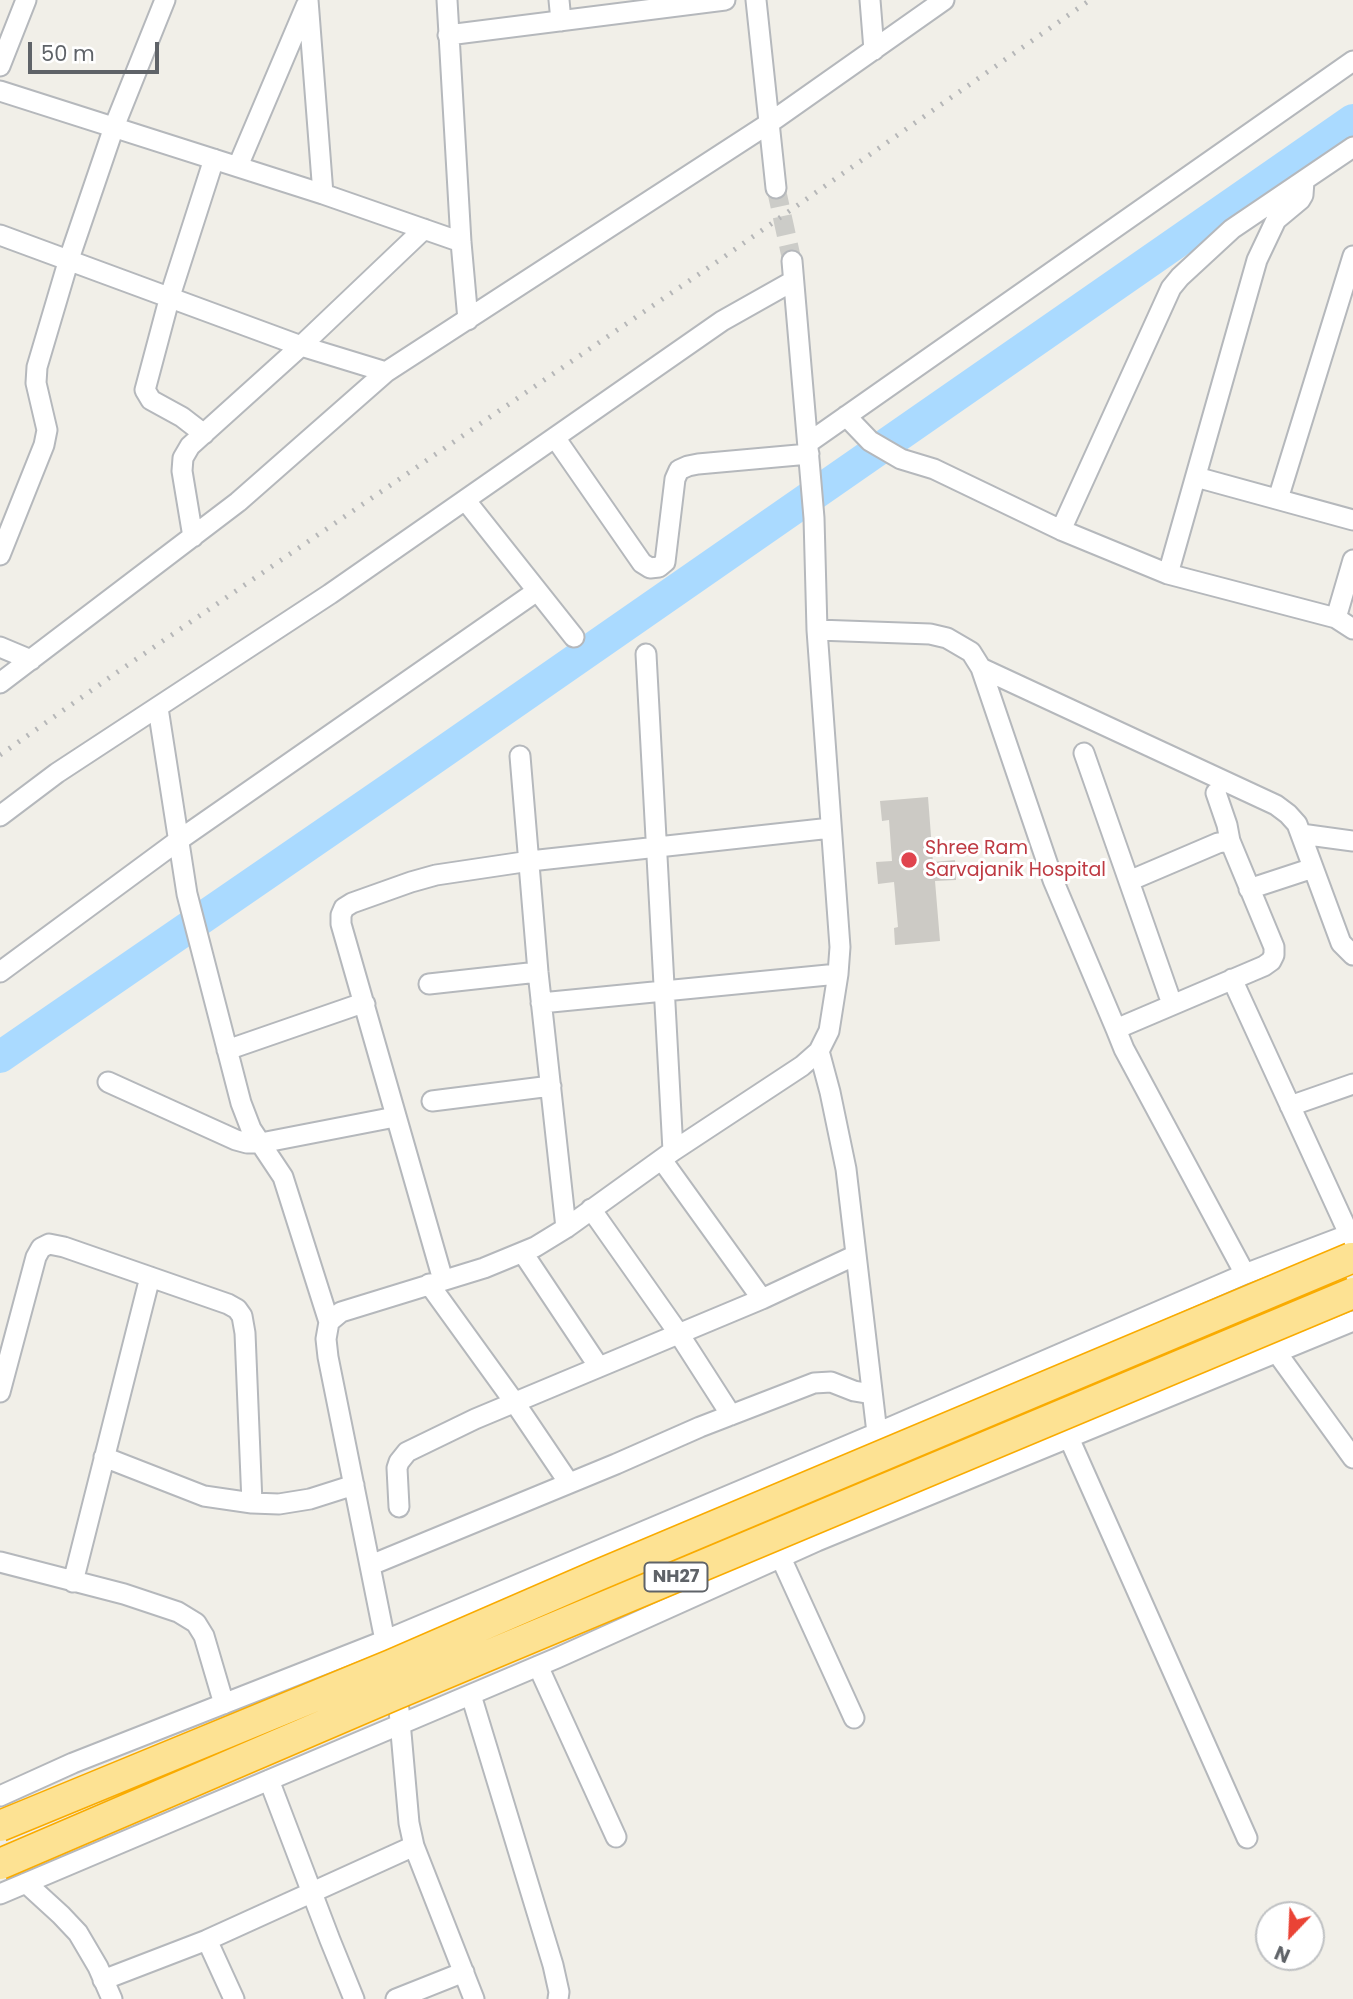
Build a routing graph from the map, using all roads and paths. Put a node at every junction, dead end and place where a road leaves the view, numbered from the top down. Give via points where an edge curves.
1 (26, 0) edge
2 (165, 0) edge
3 (447, 0) edge
4 (559, 0) edge
5 (724, 0) edge
6 (756, 0) edge
7 (870, 0) edge
8 (944, 0) edge
9 (308, 1) edge
10 (636, 6) edge
11 (561, 21) junction
12 (447, 35) junction
13 (874, 50) junction
14 (1353, 61) edge
15 (0, 66) edge
16 (0, 91) edge
17 (768, 124) junction
18 (114, 127) junction
19 (1353, 147) edge
20 (214, 159) junction
21 (238, 166) junction
22 (1304, 181) junction
23 (776, 188) tunnel mouth
24 (323, 194) junction
25 (424, 229) junction
26 (0, 235) edge
27 (461, 242) junction
28 (1353, 256) edge
29 (69, 259) junction
30 (792, 261) tunnel mouth
31 (793, 281) junction
32 (170, 296) junction
33 (468, 320) junction
34 (301, 346) junction
35 (386, 372) junction
36 (846, 416) junction
37 (204, 434) junction
38 (556, 439) junction
39 (808, 448) junction
40 (1196, 477) junction
41 (1278, 499) junction
42 (466, 501) junction
43 (1353, 520) edge
44 (1061, 530) junction
45 (193, 537) junction
46 (0, 555) edge
47 (1353, 560) edge
48 (1168, 574) junction
49 (537, 591) junction
50 (1336, 618) junction
51 (817, 629) junction
52 (1353, 629) edge
53 (574, 637) dead end
54 (0, 647) edge
55 (646, 654) dead end
56 (32, 660) junction
57 (981, 668) junction
58 (0, 683) edge
59 (158, 708) junction
60 (1084, 753) dead end
61 (520, 756) dead end
62 (1216, 793) dead end
63 (0, 816) edge
64 (831, 828) junction
65 (1301, 834) junction
66 (179, 840) junction
67 (1230, 841) junction
68 (1353, 841) edge
69 (657, 847) junction
70 (530, 861) junction
71 (1313, 868) junction
72 (1129, 881) junction
73 (1249, 889) junction
74 (1353, 955) edge
75 (0, 972) edge
76 (538, 972) junction
77 (838, 974) junction
78 (1232, 979) junction
79 (429, 984) dead end
80 (665, 990) junction
81 (541, 1003) junction
82 (365, 1004) junction
83 (1172, 1004) junction
84 (1116, 1029) junction
85 (227, 1050) junction
86 (819, 1051) junction
87 (108, 1082) dead end
88 (1353, 1084) edge
89 (551, 1086) junction
90 (432, 1101) dead end
91 (1290, 1107) junction
92 (395, 1117) junction
93 (261, 1143) junction
94 (668, 1156) junction
95 (591, 1209) junction
96 (566, 1228) junction
97 (1351, 1242) edge
98 (523, 1253) junction
99 (856, 1255) junction
100 (1245, 1274) junction
101 (150, 1277) junction
102 (436, 1282) junction
103 (1353, 1293) edge
104 (762, 1299) junction
105 (1353, 1321) edge
106 (329, 1322) junction
107 (679, 1335) junction
108 (1277, 1353) junction
109 (599, 1367) junction
110 (0, 1392) edge
111 (872, 1394) junction
112 (514, 1403) junction
113 (731, 1415) junction
114 (877, 1433) junction
115 (1069, 1438) junction
116 (104, 1457) junction
117 (1353, 1458) edge
118 (569, 1483) junction
119 (354, 1485) junction
120 (252, 1503) junction
121 (399, 1507) dead end
122 (781, 1558) junction
123 (0, 1562) edge
124 (371, 1565) junction
125 (73, 1581) junction
126 (386, 1640) junction
127 (538, 1666) junction
128 (471, 1695) junction
129 (224, 1704) junction
130 (854, 1718) dead end
131 (400, 1725) junction
132 (269, 1780) junction
133 (0, 1796) edge
134 (0, 1826) edge
135 (616, 1838) dead end
136 (1247, 1838) dead end
137 (414, 1846) junction
138 (0, 1864) edge
139 (26, 1883) junction
140 (313, 1892) junction
141 (0, 1894) edge
142 (208, 1940) junction
143 (464, 1972) junction
144 (103, 1980) junction
145 (112, 1999) edge
146 (234, 1999) edge
147 (354, 1999) edge
148 (396, 1999) edge
149 (474, 1999) edge
150 (558, 1999) edge

1 - 15 street
2 - 18 street
3 - 12 street
4 - 11 street
5 - 10 street
6 - 17 street
7 - 13 street
8 - 13 street
9 - 21 street
9 - 24 street
10 - 11 street
11 - 12 street
12 - 27 street
13 - 17 street
14 - 36 street
16 - 18 street
17 - 23 street
17 - 33 street
18 - 20 street
18 - 29 street
19 - 22 street
20 - 21 street
20 - 32 street
21 - 24 street
22 - 40 street via 1300,200 1276,220 1260,252
22 - 44 street via 1233,229 1171,288
24 - 25 street
25 - 27 street
25 - 34 street
26 - 29 street
27 - 33 street
28 - 41 street
29 - 32 street
29 - 46 street via 37,367 47,430 44,444
30 - 31 street
31 - 38 street via 722,321
31 - 39 street
32 - 34 street
32 - 37 street via 145,390 151,400
33 - 35 street
34 - 35 street
34 - 37 street
35 - 45 street
36 - 39 street
36 - 44 street via 870,441 901,459 934,469
37 - 45 street via 183,458
38 - 39 street via 642,563 650,568 665,562 680,470
38 - 42 street
39 - 51 street
40 - 41 street
40 - 48 street
41 - 43 street
42 - 49 street
42 - 59 street
44 - 48 street
45 - 56 street
47 - 50 street
48 - 50 street
49 - 53 street
49 - 66 street
50 - 52 street
51 - 57 street via 947,638 971,652
51 - 64 street
54 - 56 street
55 - 69 street
56 - 58 street
57 - 65 street via 1276,805
57 - 84 street via 1053,880
59 - 63 street
59 - 66 street
60 - 72 street
61 - 70 street
62 - 67 street
64 - 69 street
64 - 77 street
65 - 68 street
65 - 71 street
66 - 75 street
66 - 85 street via 190,907
67 - 72 street
67 - 73 street
69 - 70 street
69 - 80 street
70 - 76 street
70 - 82 street via 411,881 344,908 341,924
71 - 73 street
71 - 74 street via 1341,943
72 - 83 street
73 - 78 street via 1274,955 1264,965
76 - 79 street
76 - 81 street
77 - 80 street
77 - 86 street via 829,1031
78 - 83 street
78 - 91 street
80 - 81 street
80 - 94 street
81 - 89 street
82 - 85 street
82 - 92 street
83 - 84 street
84 - 100 street
85 - 93 street via 245,1118
86 - 94 street
86 - 99 street via 846,1168
87 - 93 street via 236,1140
88 - 91 street
89 - 90 street
89 - 96 street
91 - 97 street
92 - 93 street
92 - 102 street
93 - 106 street via 283,1177
94 - 95 street
94 - 104 street
95 - 96 street
95 - 107 street
96 - 98 street
97 - 100 street
97 - 134 highway, NH27, bridge via 1084,1370
98 - 102 street
98 - 109 street
99 - 104 street
99 - 111 street
100 - 114 street
101 - 110 street via 64,1247 49,1244 41,1248
101 - 116 street
101 - 120 street via 228,1304 242,1316
102 - 106 street via 341,1312
102 - 112 street
103 - 138 highway, NH27, bridge
104 - 107 street
105 - 108 street
106 - 119 street via 328,1357
107 - 109 street
107 - 113 street
108 - 115 street
108 - 117 street
109 - 112 street
111 - 113 street via 831,1382 814,1383
111 - 114 street
112 - 118 street
112 - 121 street via 403,1456 397,1474
113 - 118 street
114 - 126 street
115 - 122 street
115 - 136 street
116 - 120 street via 204,1496
116 - 125 street
118 - 124 street
119 - 120 street via 310,1499
119 - 124 street
122 - 127 street
122 - 130 street
123 - 125 street
124 - 126 street
125 - 129 street via 167,1608 196,1623
126 - 129 street
126 - 131 street
127 - 128 street
127 - 135 street
128 - 131 street
128 - 150 street via 553,1965
129 - 133 street
131 - 132 street
131 - 137 street
132 - 139 street
132 - 140 street
137 - 140 street
137 - 143 street
139 - 141 street
139 - 144 street via 78,1933
140 - 142 street
140 - 147 street
142 - 144 street
142 - 146 street
143 - 148 street
143 - 149 street
144 - 145 street

